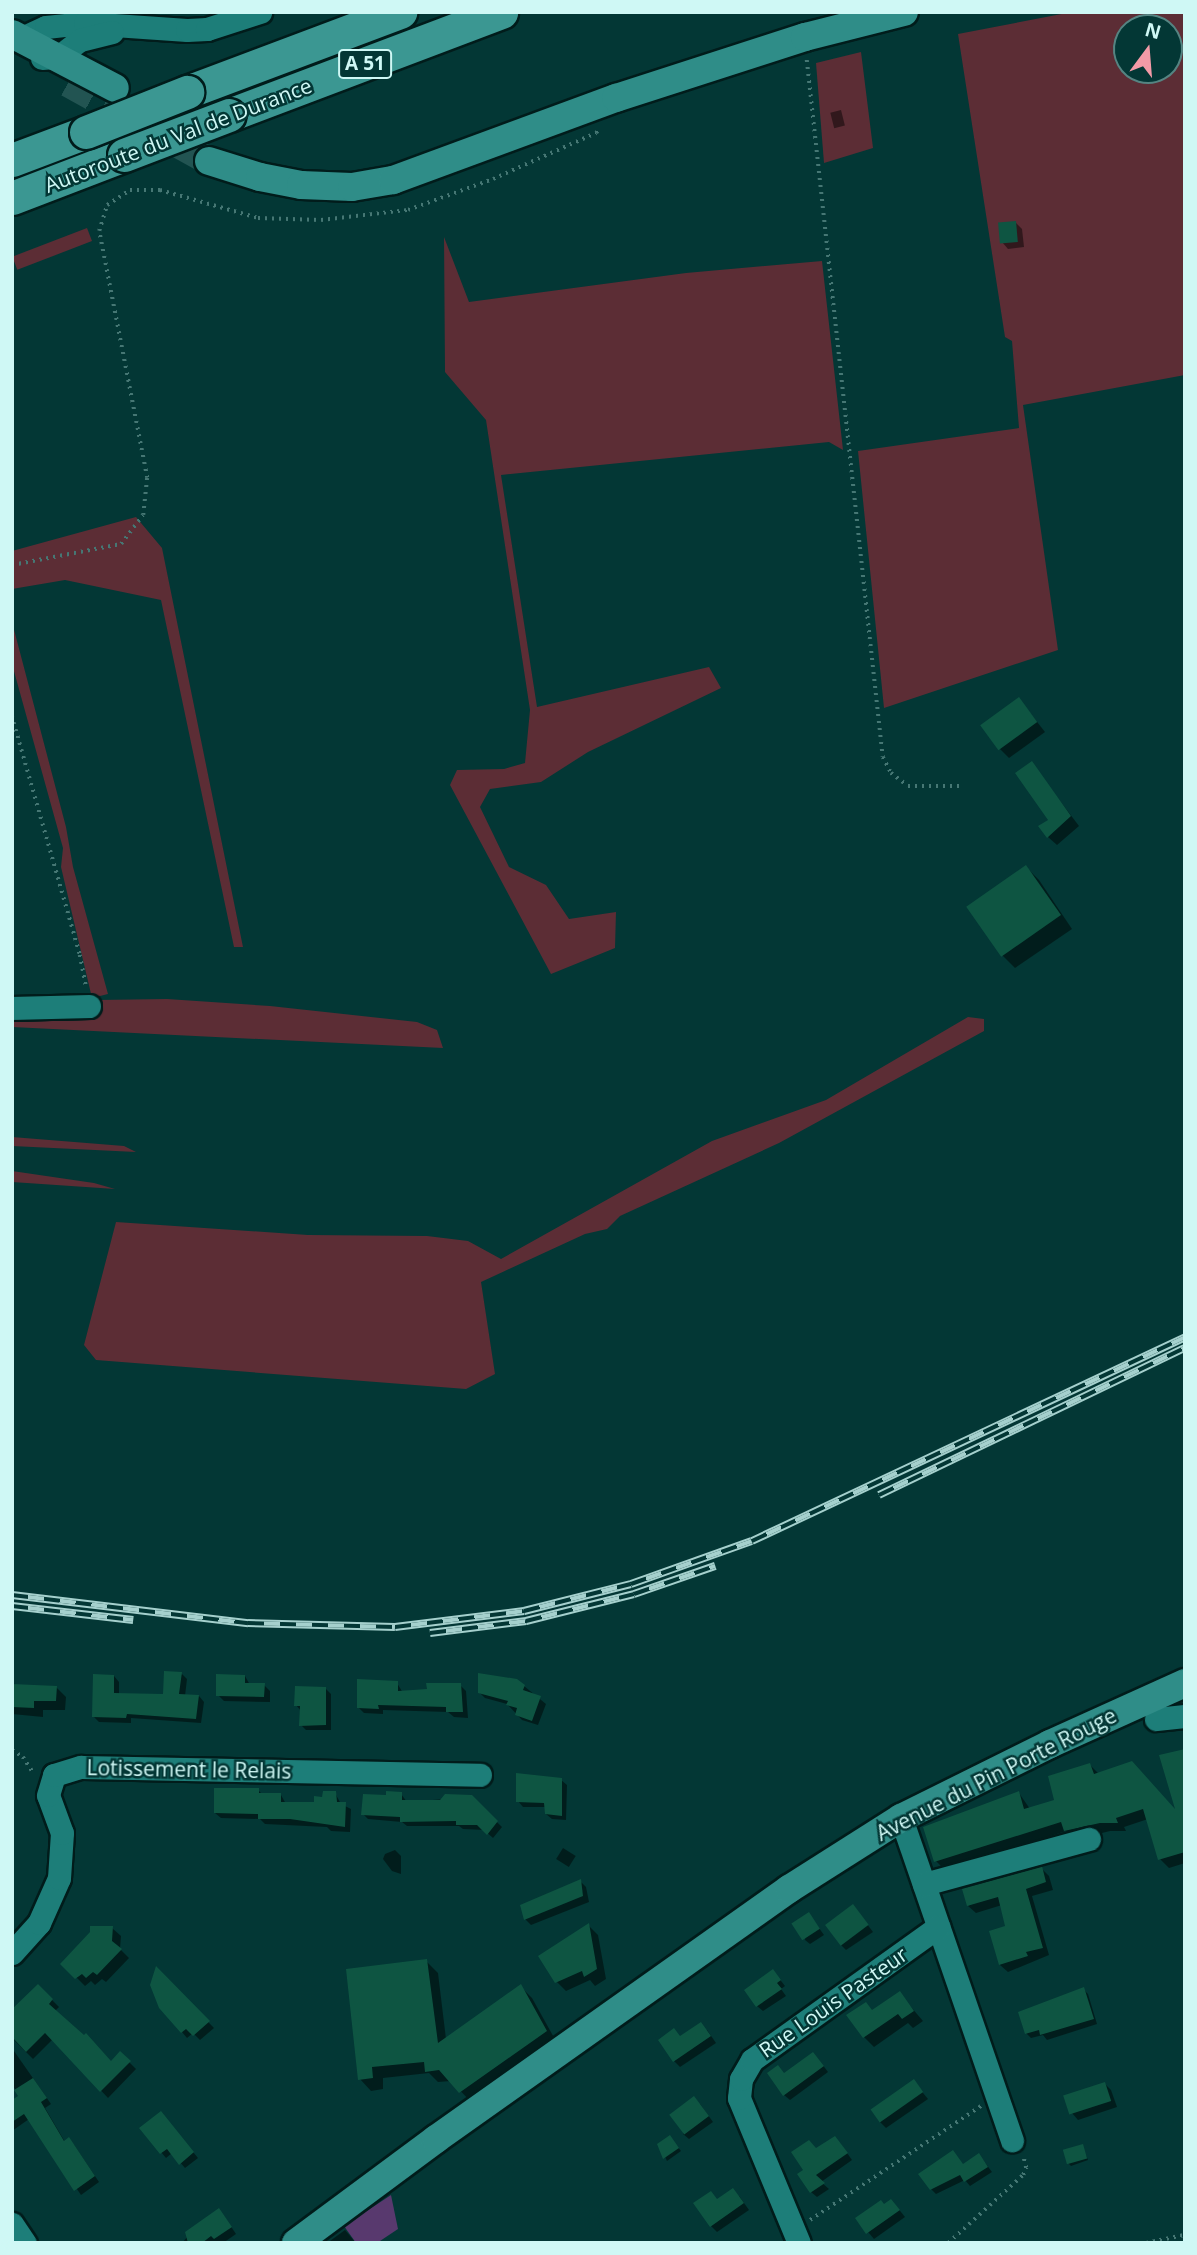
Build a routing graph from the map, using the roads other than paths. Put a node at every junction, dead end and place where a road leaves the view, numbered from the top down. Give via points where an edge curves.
1 (260, 12) edge
2 (400, 12) edge
3 (501, 12) edge
4 (904, 12) edge
5 (140, 28) junction
6 (15, 42) edge
7 (58, 57) junction
8 (68, 83) tunnel mouth
9 (115, 88) dead end
10 (215, 156) tunnel mouth
11 (12, 158) edge
12 (12, 198) edge
13 (89, 1006) road end
14 (12, 1008) edge
15 (1185, 1683) edge
16 (1185, 1716) edge
17 (1156, 1719) dead end
18 (480, 1775) dead end
19 (901, 1818) junction
20 (1089, 1839) dead end
21 (924, 1884) junction
22 (938, 1927) junction
23 (12, 1953) edge
24 (436, 2139) junction
25 (1012, 2140) road end
26 (12, 2224) edge
27 (796, 2237) edge
28 (25, 2243) edge
29 (282, 2243) edge
30 (296, 2243) edge

1 - 5 street via 207,29
2 - 11 highway, Autoroute du Val de Durance / A 51, bridge
3 - 12 highway, Autoroute du Val de Durance / A 51, bridge
4 - 10 main road via 805,37 536,129 394,167 341,173 281,169
5 - 6 street via 61,24
5 - 7 street via 88,37
6 - 7 main road
6 - 8 main road
7 - 9 main road
13 - 14 street
15 - 19 main road, Avenue du Pin Porte Rouge
16 - 17 street
18 - 23 street, Lotissement le Relais via 80,1766 54,1774 48,1795 62,1833 59,1878 39,1923
19 - 21 street
19 - 24 main road, Avenue du Pin Porte Rouge via 789,1889
20 - 21 street
21 - 22 street
22 - 25 street
22 - 27 street, Rue Louis Pasteur via 752,2060 741,2079 739,2098
24 - 29 main road
24 - 30 main road
26 - 28 street

